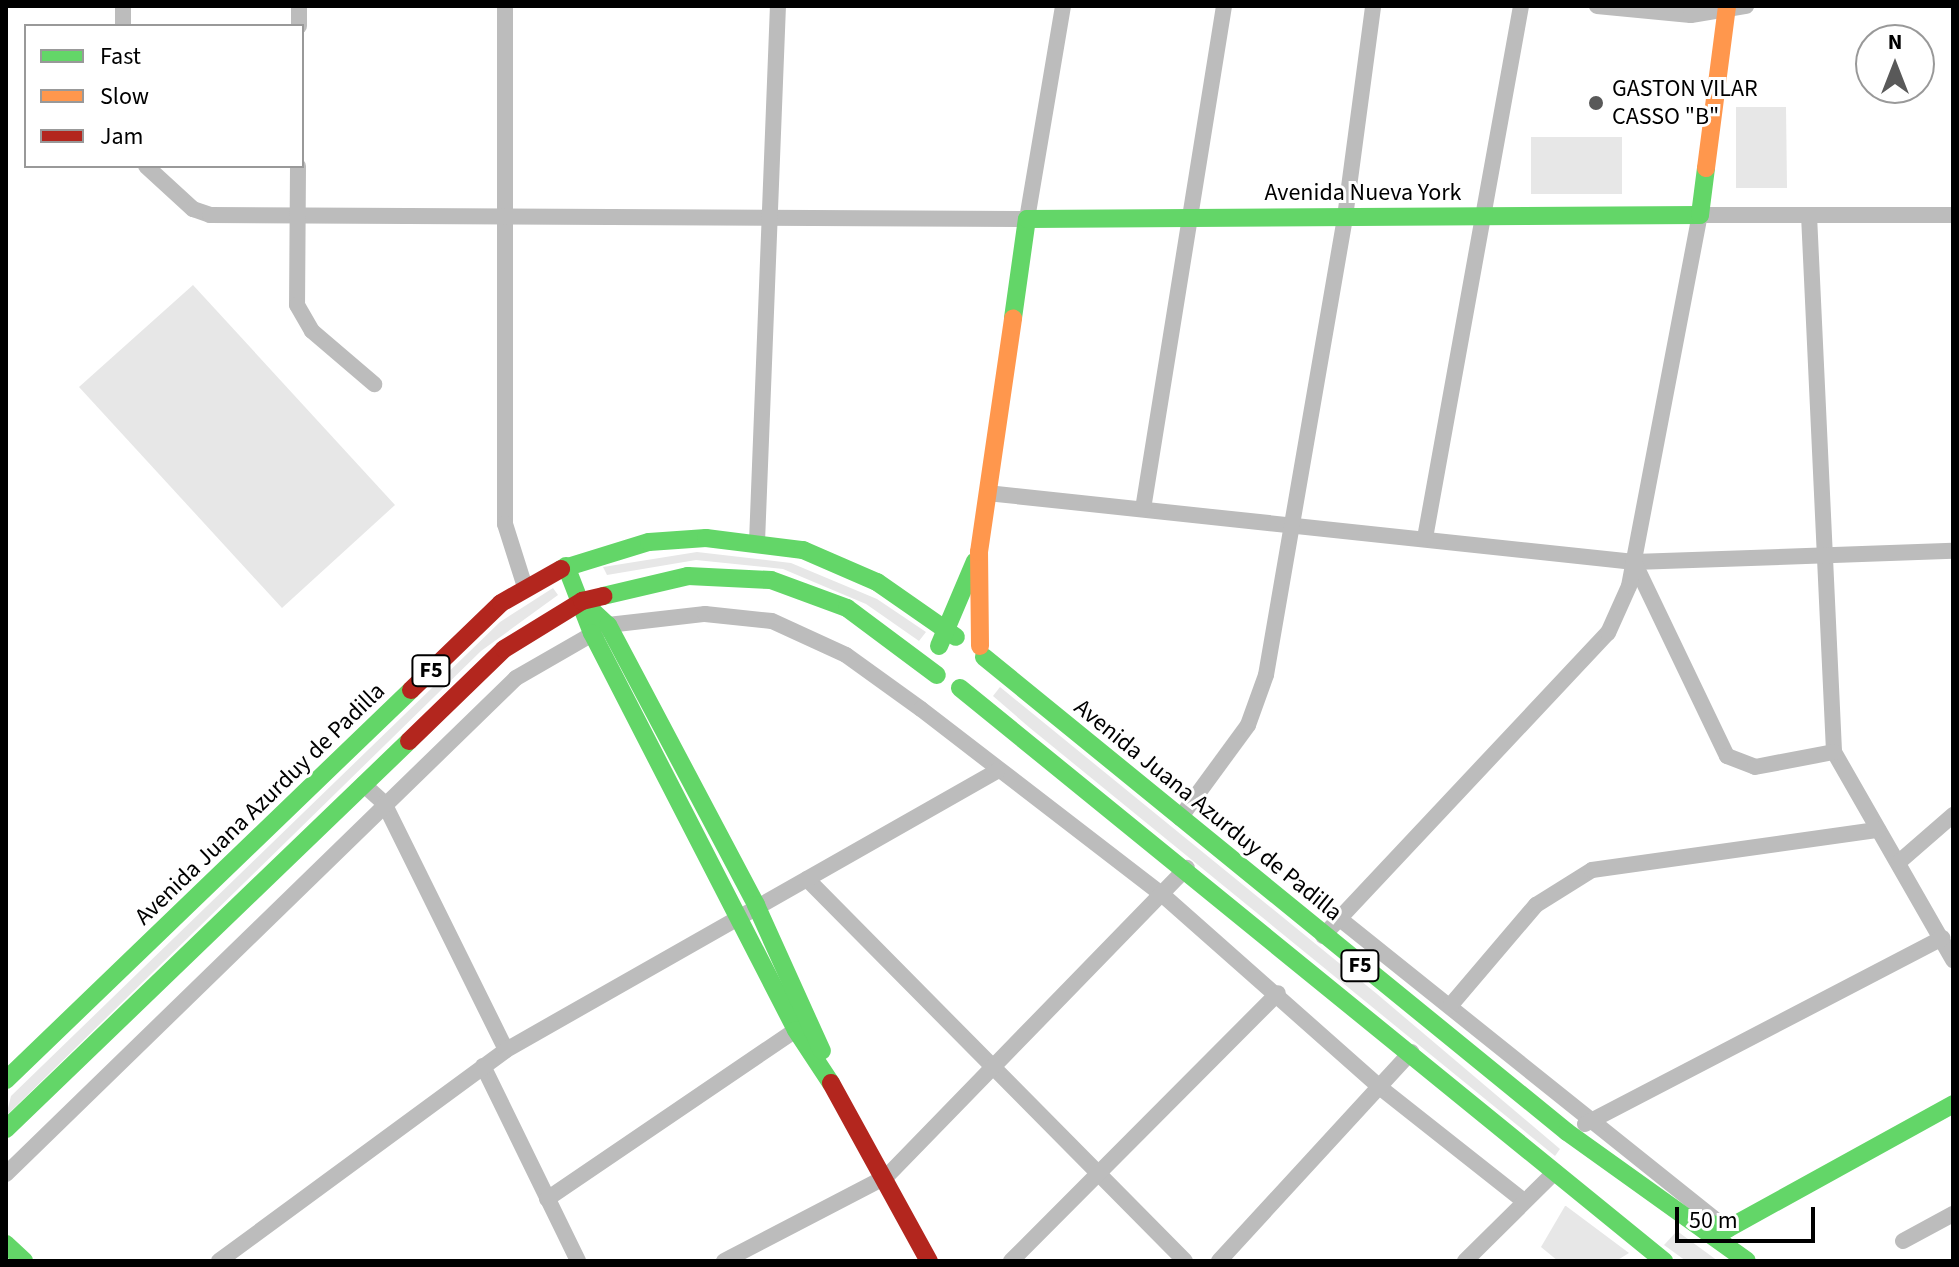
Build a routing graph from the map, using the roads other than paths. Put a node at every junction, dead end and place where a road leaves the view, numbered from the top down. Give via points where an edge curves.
1 (505, 6) edge
2 (778, 6) edge
3 (1063, 6) edge
4 (1224, 6) edge
5 (1373, 6) edge
6 (1521, 6) edge
7 (1746, 6) edge
8 (1607, 7) edge
9 (1727, 9) edge
10 (148, 168) edge
11 (298, 168) edge
12 (1700, 215) junction
13 (1809, 215) junction
14 (1953, 215) edge
15 (297, 217) junction
16 (1345, 217) junction
17 (1480, 217) junction
18 (1189, 218) junction
19 (1027, 219) junction
20 (767, 220) junction
21 (505, 221) junction
22 (374, 384) dead end
23 (987, 493) junction
24 (1143, 509) junction
25 (1292, 525) junction
26 (1425, 538) junction
27 (757, 542) junction
28 (1953, 551) edge
29 (979, 552) junction
30 (1826, 555) junction
31 (1634, 562) junction
32 (566, 566) junction
33 (525, 587) junction
34 (582, 601) junction
35 (600, 629) junction
36 (947, 638) junction
37 (982, 652) junction
38 (937, 675) junction
39 (960, 688) junction
40 (1834, 752) junction
41 (997, 771) junction
42 (363, 784) junction
43 (384, 803) junction
44 (1953, 815) edge
45 (1180, 818) junction
46 (1878, 830) junction
47 (1899, 862) junction
48 (1187, 868) junction
49 (807, 879) junction
50 (1165, 897) junction
51 (756, 905) junction
52 (735, 915) junction
53 (1340, 919) junction
54 (1323, 936) junction
55 (1942, 938) junction
56 (1953, 960) edge
57 (1278, 993) junction
58 (1450, 1006) junction
59 (796, 1030) junction
60 (506, 1050) junction
61 (1411, 1052) junction
62 (483, 1066) junction
63 (995, 1068) junction
64 (6, 1080) edge
65 (1382, 1089) junction
66 (845, 1103) junction
67 (1953, 1104) edge
68 (1593, 1120) junction
69 (6, 1129) edge
70 (1567, 1132) junction
71 (1609, 1164) junction
72 (1102, 1171) junction
73 (1555, 1172) junction
74 (6, 1174) edge
75 (887, 1176) junction
76 (1582, 1194) junction
77 (547, 1199) junction
78 (1524, 1201) junction
79 (1953, 1214) edge
80 (1727, 1229) junction
81 (1662, 1230) junction
82 (1903, 1241) dead end
83 (6, 1244) edge
84 (24, 1261) edge
85 (219, 1261) edge
86 (578, 1261) edge
87 (724, 1261) edge
88 (929, 1261) edge
89 (1011, 1261) edge
90 (1185, 1261) edge
91 (1219, 1261) edge
92 (1465, 1261) edge
93 (1664, 1261) edge
94 (1747, 1261) edge

1 - 21 street
2 - 20 street
3 - 19 street
4 - 18 street
5 - 16 street
6 - 17 street
7 - 9 street
8 - 9 street
9 - 12 main road
10 - 15 street via 202,212
11 - 15 street
12 - 13 street
12 - 17 main road, Avenida Nueva York
12 - 31 street
13 - 14 street
13 - 30 street
15 - 21 street
15 - 22 street via 297,305 312,331
16 - 17 main road, Avenida Nueva York
16 - 18 main road, Avenida Nueva York
16 - 25 street
17 - 26 street
18 - 19 main road, Avenida Nueva York
18 - 24 street
19 - 20 street
19 - 23 main road
20 - 21 street
20 - 27 street
21 - 33 street via 505,524
23 - 24 street
23 - 29 main road
24 - 25 street
25 - 26 street
25 - 45 street via 1259,699 1233,750
26 - 31 street
27 - 32 main road, Avenida Juana Azurduy de Padilla / F5 via 649,542
27 - 36 main road, Avenida Juana Azurduy de Padilla / F5 via 839,562
28 - 30 street
29 - 36 main road
29 - 37 main road
30 - 31 street
30 - 40 street
31 - 40 street via 1727,756 1755,767
31 - 53 street via 1608,633 1577,671
32 - 33 main road, Avenida Juana Azurduy de Padilla / F5
32 - 34 main road
33 - 64 main road, Avenida Juana Azurduy de Padilla / F5
34 - 35 main road
34 - 38 main road, F5 via 688,576 771,580 847,608
34 - 42 main road, F5 via 504,649
35 - 41 street via 705,614 772,621 846,655
35 - 43 street via 516,678
35 - 51 main road
35 - 52 main road
36 - 37 main road, F5
36 - 38 main road
37 - 39 main road via 980,676
37 - 45 main road, Avenida Juana Azurduy de Padilla / F5
38 - 39 main road, F5
39 - 48 main road, Avenida Juana Azurduy de Padilla / F5
40 - 46 street
41 - 49 street
41 - 50 street
42 - 43 street
42 - 69 main road, F5
43 - 60 street
43 - 74 street
44 - 47 street
45 - 54 main road, Avenida Juana Azurduy de Padilla / F5
46 - 47 street
46 - 58 street via 1592,870 1536,905
47 - 55 street
48 - 50 street
48 - 61 main road, Avenida Juana Azurduy de Padilla / F5
49 - 51 street
49 - 63 street
50 - 57 street
50 - 63 street
51 - 52 street
51 - 66 main road
52 - 59 main road
52 - 60 street
53 - 54 street
53 - 58 street
54 - 70 main road, Avenida Juana Azurduy de Padilla / F5
55 - 56 street
55 - 68 street
57 - 65 street
57 - 72 street
58 - 68 street
59 - 66 main road
59 - 77 street
60 - 62 street
61 - 65 street
61 - 73 main road, Avenida Juana Azurduy de Padilla / F5
62 - 77 street
62 - 85 street
63 - 72 street
63 - 75 street
65 - 78 street
65 - 91 street
66 - 75 main road
67 - 80 main road
68 - 70 street
68 - 80 street
70 - 71 main road, Avenida Juana Azurduy de Padilla / F5
71 - 76 main road
71 - 81 main road, Avenida Juana Azurduy de Padilla / F5
72 - 89 street
72 - 90 street
73 - 76 main road, Avenida Juana Azurduy de Padilla / F5
73 - 78 street
75 - 87 street
75 - 88 main road
76 - 81 main road, Avenida Juana Azurduy de Padilla / F5
77 - 86 street
78 - 92 street
79 - 82 street
80 - 81 main road
81 - 93 main road, Avenida Juana Azurduy de Padilla / F5
81 - 94 main road, Avenida Juana Azurduy de Padilla / F5
83 - 84 main road

